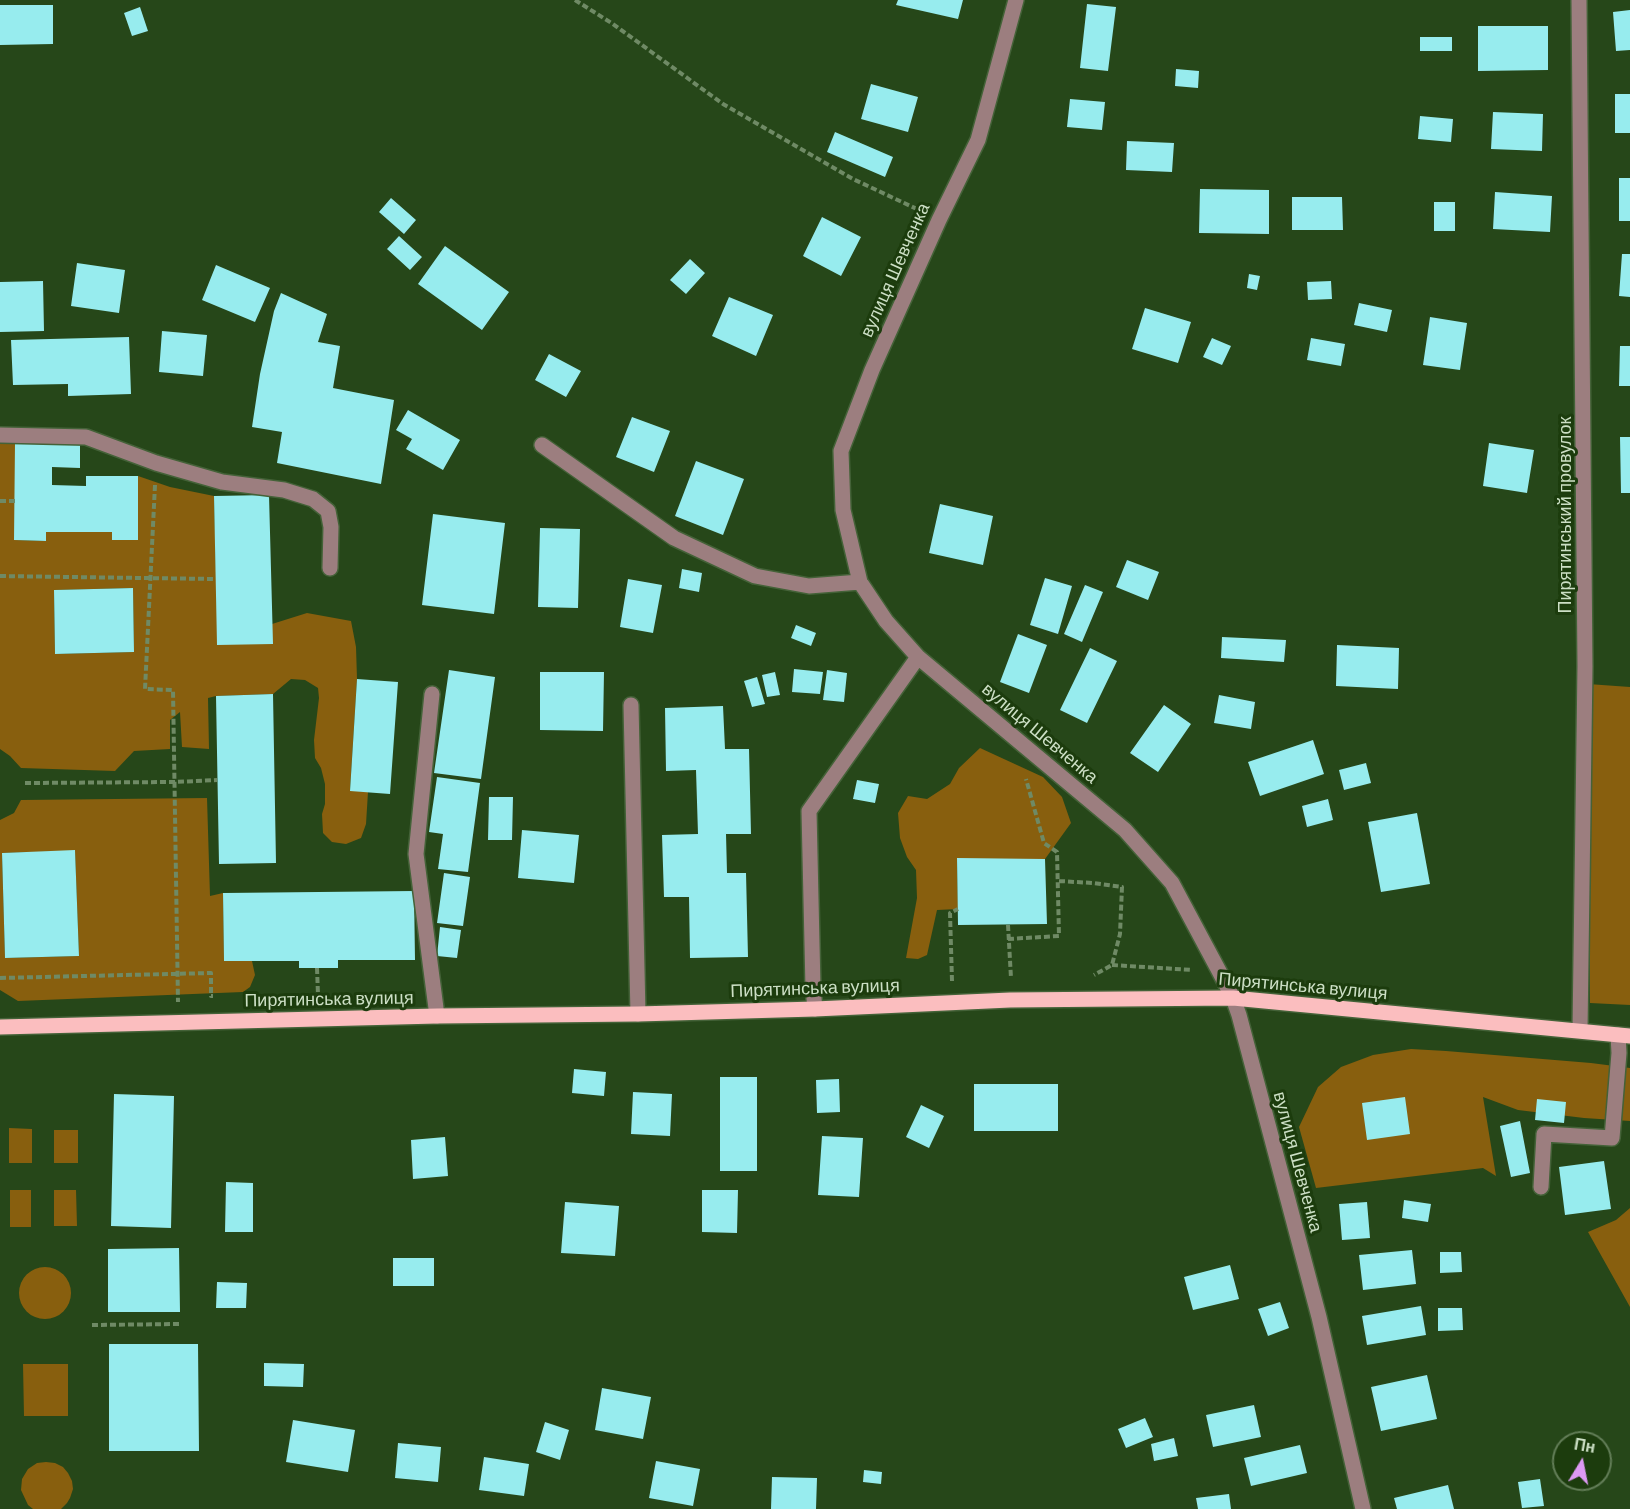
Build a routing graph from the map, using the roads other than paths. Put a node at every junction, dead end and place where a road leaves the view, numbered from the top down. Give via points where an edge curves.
1 (1016, 0) edge
2 (1579, 0) edge
3 (0, 435) edge
4 (542, 445) dead end
5 (330, 568) dead end
6 (860, 582) junction
7 (918, 657) junction
8 (432, 694) dead end
9 (631, 705) dead end
10 (1233, 998) junction
11 (814, 1009) junction
12 (638, 1014) junction
13 (437, 1016) junction
14 (0, 1027) edge
15 (1580, 1030) junction
16 (1624, 1035) edge
17 (1541, 1187) dead end
18 (1363, 1509) edge

1 - 6 street, вулиця Шевченка via 978,140 872,370 841,451 843,510
2 - 15 street, Пирятинський провулок via 1585,654
3 - 5 street via 86,437 222,482 284,490 313,499 328,511
4 - 6 street via 674,538 755,576 809,586
6 - 7 street, вулиця Шевченка via 886,621
7 - 10 street, вулиця Шевченка via 1125,830 1172,883
7 - 11 street via 809,811
8 - 13 street via 416,854
9 - 12 street
10 - 11 main road, Пирятинська вулиця via 1010,1000
10 - 15 main road, Пирятинська вулиця
10 - 18 street, вулиця Шевченка via 1319,1317
11 - 12 main road, Пирятинська вулиця
12 - 13 main road, Пирятинська вулиця
13 - 14 main road, Пирятинська вулиця
15 - 16 main road, Пирятинська вулиця
16 - 17 street via 1612,1138 1544,1134

